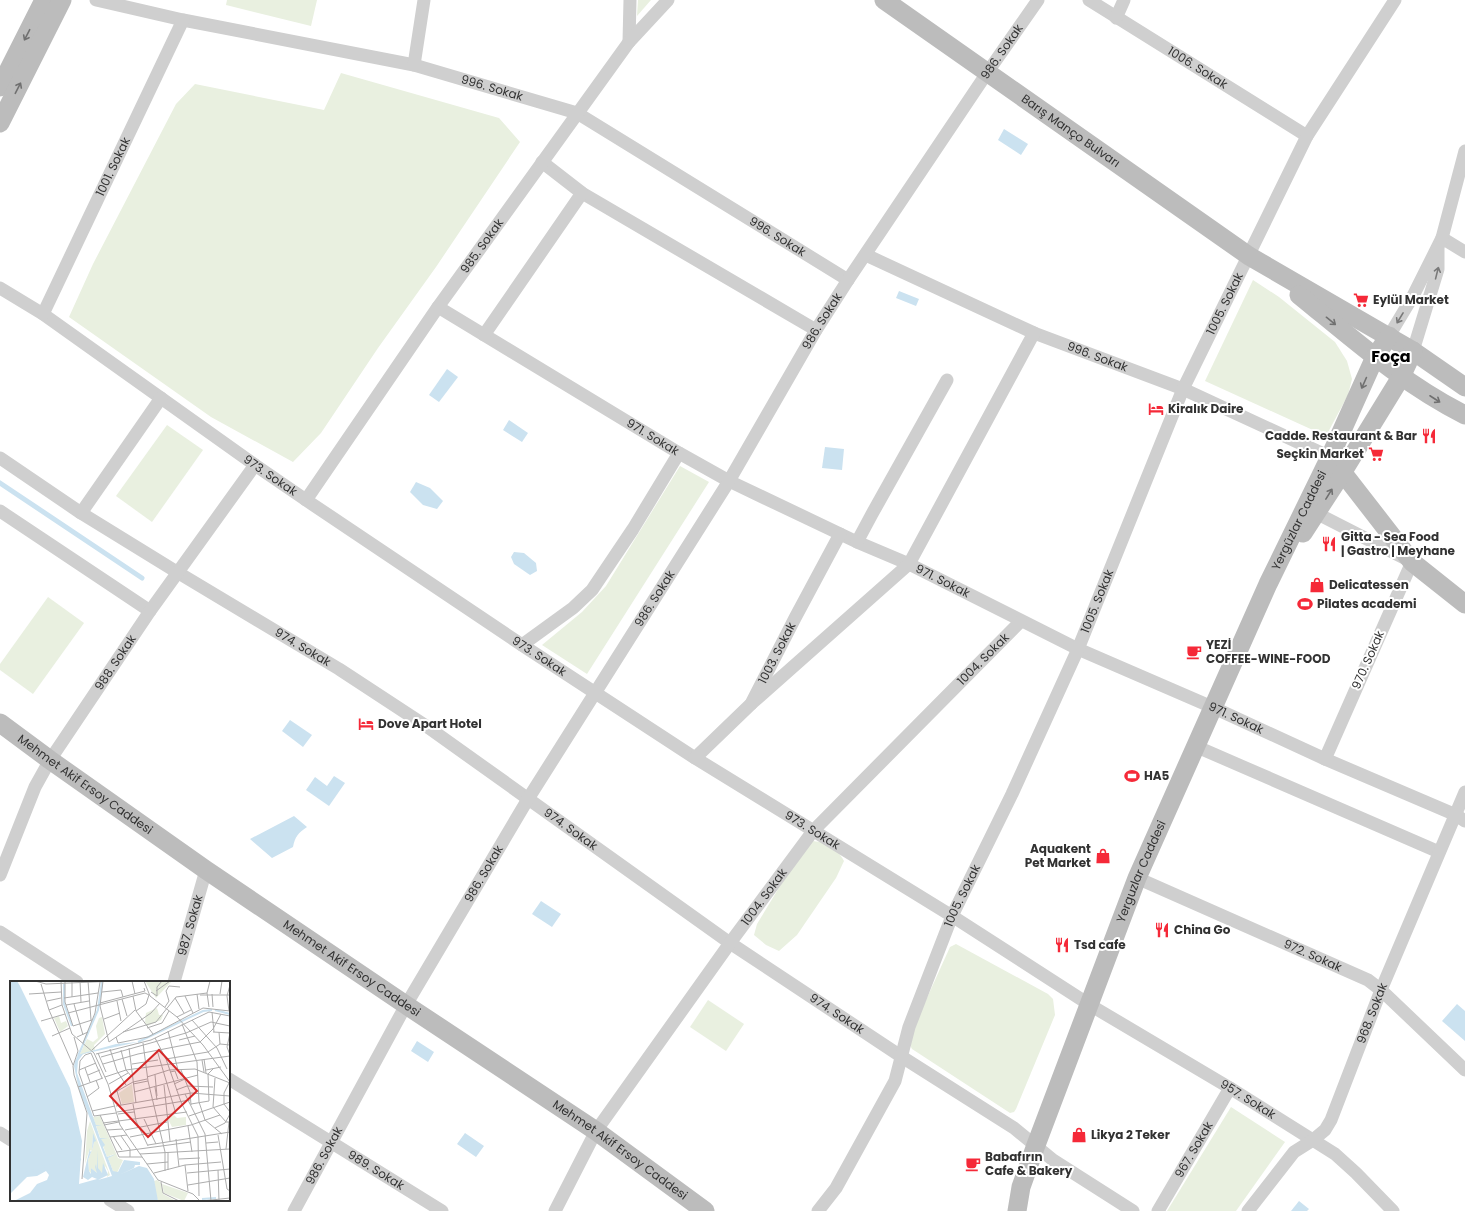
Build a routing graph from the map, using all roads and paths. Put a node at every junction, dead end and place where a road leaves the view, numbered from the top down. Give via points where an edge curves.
1 (44, 0) edge
2 (62, 0) edge
3 (96, 0) edge
4 (424, 0) edge
5 (630, 0) edge
6 (668, 0) edge
7 (884, 0) edge
8 (1038, 0) edge
9 (1089, 0) edge
10 (1124, 0) edge
11 (1395, 0) edge
12 (1116, 18) junction
13 (183, 20) junction
14 (629, 42) junction
15 (414, 65) junction
16 (987, 73) junction
17 (0, 87) edge
18 (577, 113) junction
19 (0, 123) edge
20 (1307, 136) junction
21 (1465, 151) edge
22 (542, 162) junction
23 (582, 192) junction
24 (1440, 242) junction
25 (1465, 252) edge
26 (866, 255) junction
27 (1253, 258) junction
28 (848, 280) junction
29 (0, 288) edge
30 (438, 307) junction
31 (43, 314) junction
32 (816, 330) junction
33 (1034, 333) junction
34 (484, 335) junction
35 (1389, 336) junction
36 (1413, 351) junction
37 (1375, 357) junction
38 (1401, 377) junction
39 (947, 380) dead end
40 (1465, 387) edge
41 (1183, 389) junction
42 (161, 398) junction
43 (1465, 415) edge
44 (679, 452) junction
45 (1330, 457) junction
46 (0, 458) edge
47 (255, 465) junction
48 (1342, 473) junction
49 (729, 481) junction
50 (306, 500) junction
51 (1311, 510) junction
52 (0, 511) edge
53 (81, 513) junction
54 (840, 534) junction
55 (857, 542) junction
56 (1412, 562) junction
57 (909, 564) junction
58 (178, 573) junction
59 (1268, 584) joint
60 (1465, 604) edge
61 (150, 611) junction
62 (1022, 621) junction
63 (522, 645) junction
64 (1078, 649) junction
65 (596, 693) junction
66 (751, 704) junction
67 (1212, 707) junction
68 (0, 723) edge
69 (1195, 746) junction
70 (695, 758) junction
71 (1325, 759) junction
72 (50, 760) junction
73 (1465, 792) edge
74 (528, 799) junction
75 (1460, 818) edge
76 (813, 831) junction
77 (1439, 852) junction
78 (206, 870) junction
79 (0, 875) edge
80 (1137, 878) junction
81 (952, 916) junction
82 (0, 932) edge
83 (730, 943) junction
84 (75, 981) edge
85 (174, 981) edge
86 (1381, 990) junction
87 (406, 1005) junction
88 (1090, 1005) junction
89 (902, 1057) junction
90 (1465, 1070) edge
91 (230, 1080) edge
92 (1230, 1088) junction
93 (596, 1131) junction
94 (0, 1133) edge
95 (10, 1139) edge
96 (1313, 1140) junction
97 (330, 1143) junction
98 (1036, 1145) junction
99 (111, 1203) edge
100 (128, 1211) edge
101 (294, 1211) edge
102 (442, 1211) edge
103 (555, 1211) edge
104 (705, 1211) edge
105 (818, 1211) edge
106 (1017, 1211) edge
107 (1134, 1211) edge
108 (1158, 1211) edge
109 (1248, 1211) edge
110 (1393, 1211) edge

1 -> 17 street
19 -> 2 street
3 - 13 street, 996. Sokak
4 - 15 street
5 - 14 street
6 - 14 street, 985. Sokak
7 - 16 street, Barış Manço Bulvarı
8 - 16 street, 986. Sokak
9 - 12 street, 1006. Sokak
10 - 12 street
11 - 20 street, 1005. Sokak
12 - 20 street, 1006. Sokak
13 - 15 street, 996. Sokak
13 - 31 street, 1001. Sokak
14 - 18 street, 985. Sokak
15 - 18 street, 996. Sokak
16 - 26 street, 986. Sokak
16 - 27 street, Barış Manço Bulvarı
18 - 22 street, 985. Sokak
18 - 28 street, 996. Sokak
20 - 27 street, 1005. Sokak
21 - 24 street, Yergüzlar Caddesi
22 - 23 street
22 - 30 street, 985. Sokak
23 - 32 street
23 - 34 street
24 - 25 street
24 -> 35 street, Yergüzlar Caddesi via 1413,296
36 -> 24 street via 1438,269
26 - 28 street, 986. Sokak
26 - 33 street, 996. Sokak
27 - 35 street, Barış Manço Bulvarı
27 -> 37 street, Barış Manço Bulvarı
27 - 41 street, 1005. Sokak
28 - 32 street, 986. Sokak
29 - 31 street, 973. Sokak
30 - 34 street, 971. Sokak
30 - 50 street, 985. Sokak
31 - 42 street, 973. Sokak
32 - 49 street, 986. Sokak
33 - 41 street, 996. Sokak
33 - 57 street
34 - 44 street, 971. Sokak
35 - 36 street, Barış Manço Bulvarı
35 - 37 street, Yergüzlar Caddesi
36 - 38 street
36 - 40 street, Barış Manço Bulvarı
37 - 38 street, Barış Manço Bulvarı
37 -> 45 street, Yergüzlar Caddesi
38 -> 43 street, Barış Manço Bulvarı
38 - 48 street
39 - 55 street
41 - 45 street, 996. Sokak
41 - 64 street, 1005. Sokak
42 - 47 street, 973. Sokak
42 - 53 street
44 - 49 street, 971. Sokak
44 - 63 street via 633,529 592,590 573,608
45 - 48 street
45 - 51 street, Yergüzlar Caddesi
46 - 53 street, 974. Sokak
47 - 50 street, 973. Sokak
47 - 58 street, 988. Sokak
51 -> 48 street
48 - 56 street
49 - 54 street, 971. Sokak
49 - 65 street, 986. Sokak
50 - 63 street, 973. Sokak
51 - 56 street
51 - 59 street, Yergüzlar Caddesi
52 - 61 street
53 - 58 street, 974. Sokak
54 - 55 street, 971. Sokak
54 - 66 street, 1003. Sokak
55 - 57 street, 971. Sokak
56 - 60 street
56 - 71 street, 970. Sokak
57 - 62 street, 971. Sokak
57 - 66 street
58 - 61 street, 988. Sokak
58 - 74 street, 974. Sokak via 423,724
59 - 67 street, Yerguzlar Caddesi
61 - 72 street, 988. Sokak
62 - 64 street, 971. Sokak
62 - 76 street, 1004. Sokak
63 - 65 street, 973. Sokak
64 - 67 street, 971. Sokak
64 - 81 street, 1005. Sokak via 1012,794
65 - 70 street, 973. Sokak
65 - 74 street, 986. Sokak
66 - 70 street, 1003. Sokak
67 - 69 street, Yerguzlar Caddesi
67 - 71 street, 971. Sokak
68 - 72 street, Mehmet Akif Ersoy Caddesi
69 - 77 street
69 - 80 street, Yerguzlar Caddesi
70 - 76 street, 973. Sokak
71 - 75 street, 971. Sokak
72 - 78 street, Mehmet Akif Ersoy Caddesi
72 - 79 street, 988. Sokak via 35,787
73 - 75 street, 968. Sokak
74 - 83 street, 974. Sokak
74 - 87 street, 986. Sokak
75 - 77 street, 968. Sokak
76 - 81 street, 973. Sokak
76 - 83 street, 1004. Sokak
77 - 86 street, 968. Sokak
78 - 85 street, 987. Sokak
78 - 87 street, Mehmet Akif Ersoy Caddesi
80 - 86 street, 972. Sokak via 1368,980
80 - 88 street, Yerguzlar Caddesi
81 - 88 street, 973. Sokak
81 - 89 street, 1005. Sokak via 909,1027
82 - 84 street
83 - 89 street, 974. Sokak
83 - 93 street, 1004. Sokak
86 - 90 street, 972. Sokak
86 - 96 street, 968. Sokak via 1331,1120 1325,1130
87 - 93 street, Mehmet Akif Ersoy Caddesi
87 - 97 street, 986. Sokak
88 - 92 street, 957. Sokak
88 - 98 street, Yerguzlar Caddesi
89 - 98 street, 974. Sokak via 1014,1128
89 - 105 street, 1005. Sokak via 895,1081 836,1188
91 - 97 street, 989. Sokak
92 - 96 street, 957. Sokak
92 - 108 street, 967. Sokak
93 - 103 street, 1004. Sokak
93 - 104 street, Mehmet Akif Ersoy Caddesi
94 - 95 street
96 - 109 street, 968. Sokak via 1294,1152
96 - 110 street, 957. Sokak via 1335,1154
97 - 101 street, 986. Sokak
97 - 102 street, 989. Sokak
98 - 106 street, Yerguzlar Caddesi via 1021,1187
98 - 107 street, 974. Sokak via 1053,1160
99 - 100 street

